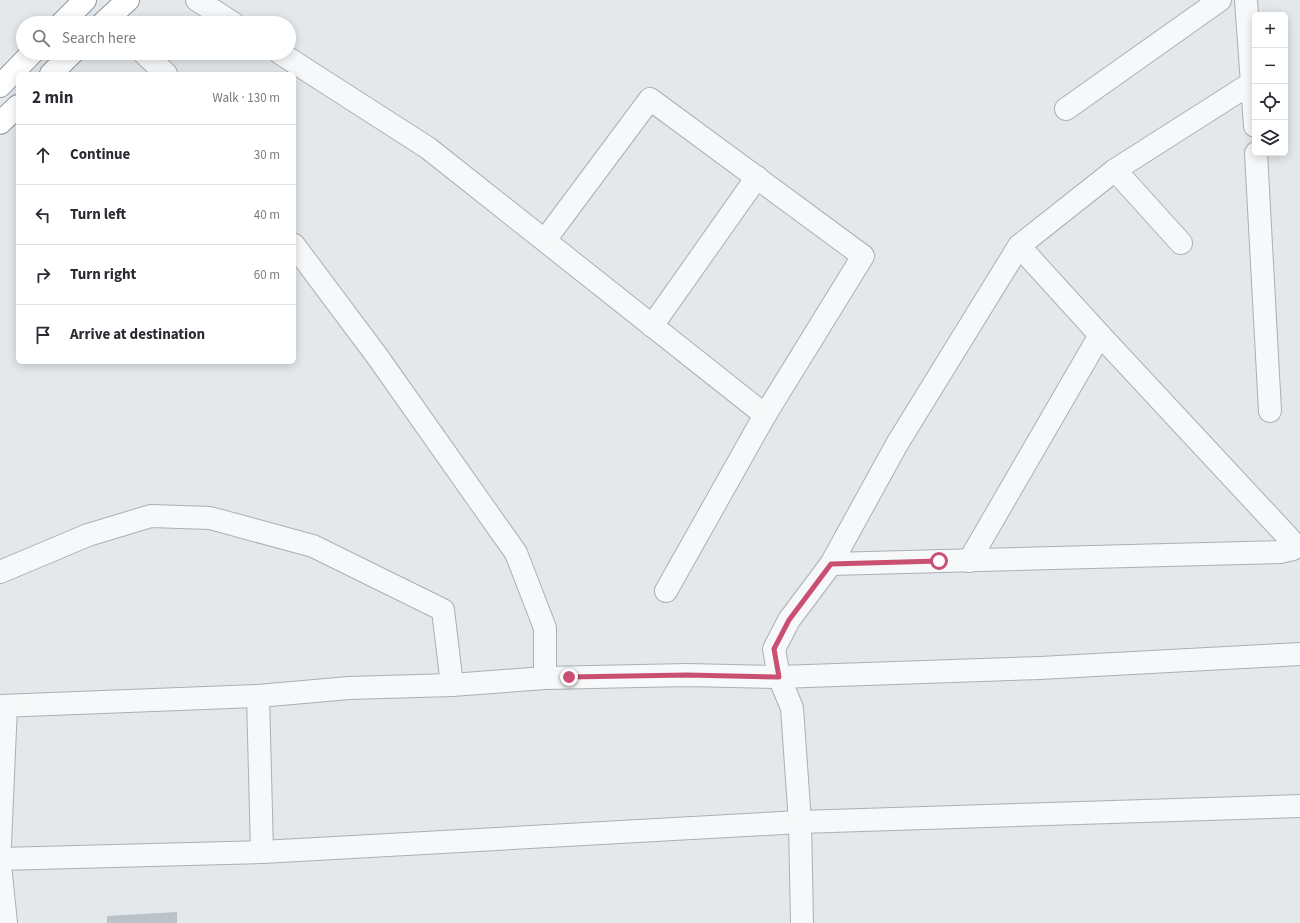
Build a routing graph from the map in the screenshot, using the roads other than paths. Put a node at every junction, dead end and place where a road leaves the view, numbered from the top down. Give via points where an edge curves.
1 (85, 0) edge
2 (128, 0) edge
3 (197, 0) edge
4 (1220, 0) edge
5 (1246, 0) edge
6 (69, 16) edge
7 (114, 16) edge
8 (222, 16) edge
9 (25, 60) edge
10 (65, 60) edge
11 (151, 60) edge
12 (291, 60) edge
13 (1252, 70) edge
14 (53, 72) edge
15 (164, 72) edge
16 (1252, 83) edge
17 (1253, 84) edge
18 (0, 86) edge
19 (16, 108) edge
20 (1066, 109) dead end
21 (1255, 120) edge
22 (0, 123) edge
23 (1256, 156) edge
24 (1115, 170) junction
25 (757, 177) junction
26 (545, 240) junction
27 (1181, 243) dead end
28 (1019, 246) junction
29 (296, 248) edge
30 (652, 326) junction
31 (1100, 335) junction
32 (1270, 411) dead end
33 (765, 415) junction
34 (969, 561) junction
35 (831, 564) junction
36 (0, 572) edge
37 (666, 591) dead end
38 (1300, 654) edge
39 (779, 677) junction
40 (545, 678) junction
41 (452, 685) junction
42 (258, 696) junction
43 (3, 706) edge
44 (1300, 806) edge
45 (800, 822) junction
46 (0, 844) edge
47 (262, 852) junction
48 (0, 859) edge
49 (0, 865) edge
50 (6, 923) edge
51 (802, 923) edge

1 - 6 highway
2 - 7 highway
3 - 8 street
4 - 20 street
5 - 13 street
9 - 18 highway
10 - 14 highway
11 - 15 street
12 - 26 street via 428,148
16 - 24 street
17 - 21 street
19 - 22 highway
23 - 32 street
24 - 27 street
24 - 28 street
25 - 26 street via 650,98
25 - 30 street
25 - 33 street via 863,256
26 - 30 street
28 - 31 street
28 - 35 street via 897,444
29 - 40 street via 377,356 516,553 545,628
30 - 33 street
31 - 34 street
31 - 34 street via 1288,536 1293,543 1293,549 1280,552
33 - 37 street
34 - 35 street
35 - 39 street via 789,620 774,649
36 - 41 street via 88,535 152,516 210,518 313,546 443,610
38 - 39 street via 1040,668
39 - 40 street via 687,675
39 - 45 street via 792,708
40 - 41 street
41 - 42 street via 349,688
42 - 43 street
42 - 47 street
43 - 46 street
44 - 45 street
45 - 47 street
45 - 51 street
47 - 48 street
49 - 50 street

